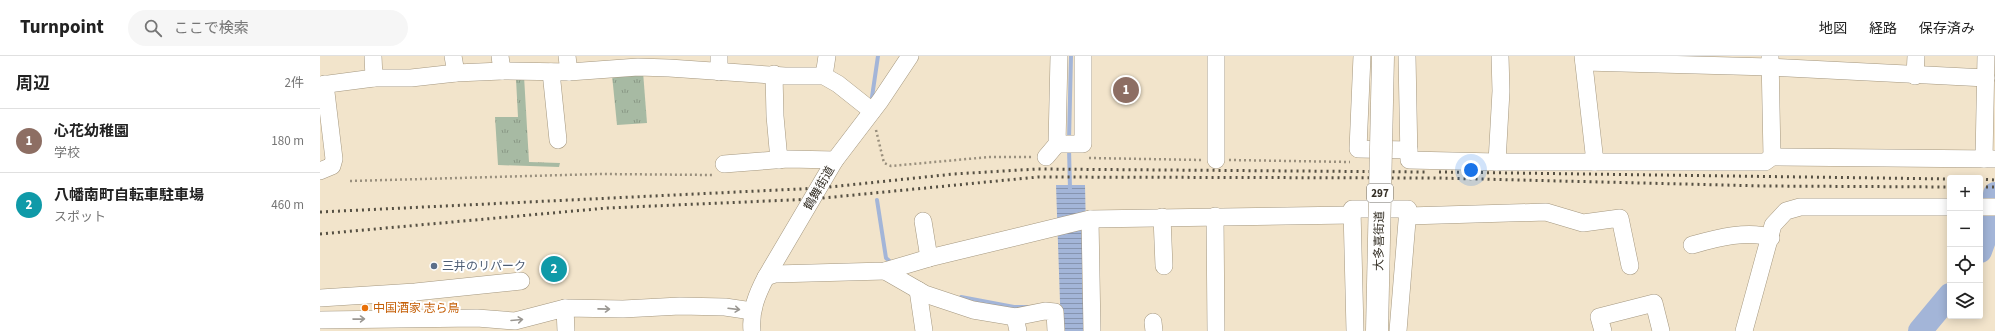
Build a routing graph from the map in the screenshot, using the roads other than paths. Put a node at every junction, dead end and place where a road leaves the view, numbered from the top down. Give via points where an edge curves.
1 (372, 56) edge
2 (453, 56) edge
3 (827, 56) edge
4 (910, 56) edge
5 (1059, 56) edge
6 (1082, 56) edge
7 (1216, 56) edge
8 (1362, 56) edge
9 (1383, 56) edge
10 (1407, 56) edge
11 (1500, 56) edge
12 (1916, 56) edge
13 (1986, 56) edge
14 (1583, 59) edge
15 (1770, 61) edge
16 (501, 63) edge
17 (568, 64) edge
18 (719, 64) edge
19 (551, 72) junction
20 (456, 73) junction
21 (774, 74) junction
22 (824, 76) junction
23 (1915, 76) junction
24 (374, 78) junction
25 (1986, 78) junction
26 (322, 84) edge
27 (872, 111) junction
28 (558, 140) dead end
29 (1057, 144) junction
30 (1409, 150) junction
31 (1046, 157) road end
32 (1772, 157) junction
33 (1990, 159) edge
34 (779, 160) junction
35 (835, 160) junction
36 (1216, 160) dead end
37 (1498, 162) junction
38 (1595, 162) junction
39 (724, 164) road end
40 (320, 171) edge
41 (1947, 207) edge
42 (1983, 207) edge
43 (1995, 207) edge
44 (1352, 215) junction
45 (1215, 216) junction
46 (1408, 216) junction
47 (1162, 217) junction
48 (1089, 219) junction
49 (923, 221) dead end
50 (1771, 238) junction
51 (1692, 245) dead end
52 (929, 258) junction
53 (1164, 266) dead end
54 (1630, 266) dead end
55 (893, 268) junction
56 (766, 277) junction
57 (520, 281) dead end
58 (918, 290) junction
59 (320, 298) edge
60 (565, 308) junction
61 (752, 311) junction
62 (320, 320) edge
63 (1017, 324) edge
64 (487, 325) edge
65 (566, 331) edge
66 (752, 331) edge
67 (924, 331) edge
68 (1056, 331) edge
69 (1092, 331) edge
70 (1216, 331) edge
71 (1355, 331) edge
72 (1377, 331) edge
73 (1398, 331) edge
74 (1603, 331) edge
75 (1661, 331) edge
76 (1744, 331) edge

1 - 24 street
2 - 20 street
3 - 22 street
4 - 27 street, 鶴舞街道
5 - 29 street
6 - 29 street via 1083,144
7 - 36 street
8 - 30 street via 1358,149
9 - 72 highway, 大多喜街道 / 297, bridge
10 - 30 street
11 - 37 street
12 - 23 street
13 - 25 street
14 - 15 street
14 - 38 street
15 - 23 street
15 - 32 street
16 - 19 street
16 - 20 street
17 - 18 street via 638,67
17 - 19 street
18 - 21 street
19 - 28 street
20 - 24 street via 411,78
21 - 22 street
21 - 34 street
22 - 27 street
23 - 25 street
24 - 26 street
25 - 33 street
26 - 40 street via 334,159 332,166
27 - 35 street, 鶴舞街道
29 - 31 street
30 - 37 street via 1409,160
32 - 33 street
32 - 38 street via 1765,162
34 - 35 street
34 - 39 street
35 - 56 street, 鶴舞街道
37 - 38 street
41 - 50 street via 1800,207 1786,211 1773,225
42 - 43 street
44 - 45 street
44 - 46 street via 1352,209 1408,209
44 - 71 street
45 - 47 street
45 - 70 street
46 - 54 street via 1546,212 1583,223 1620,218
46 - 73 street
47 - 48 street
47 - 53 street
48 - 52 street
48 - 69 street
49 - 52 street
50 - 51 street via 1761,234 1717,238
50 - 76 street
52 - 55 street
55 - 56 street via 776,274
55 - 58 street
56 - 61 street, 鶴舞街道
57 - 59 street via 415,292
58 - 63 street via 947,303
58 - 67 street
60 -> 61 street via 623,309 680,306 725,307
64 -> 60 street via 516,321
60 - 65 street
61 - 66 street, 鶴舞街道
62 -> 64 street via 415,317
63 - 68 street via 1045,311 1055,312
74 - 75 street via 1599,317 1654,303

